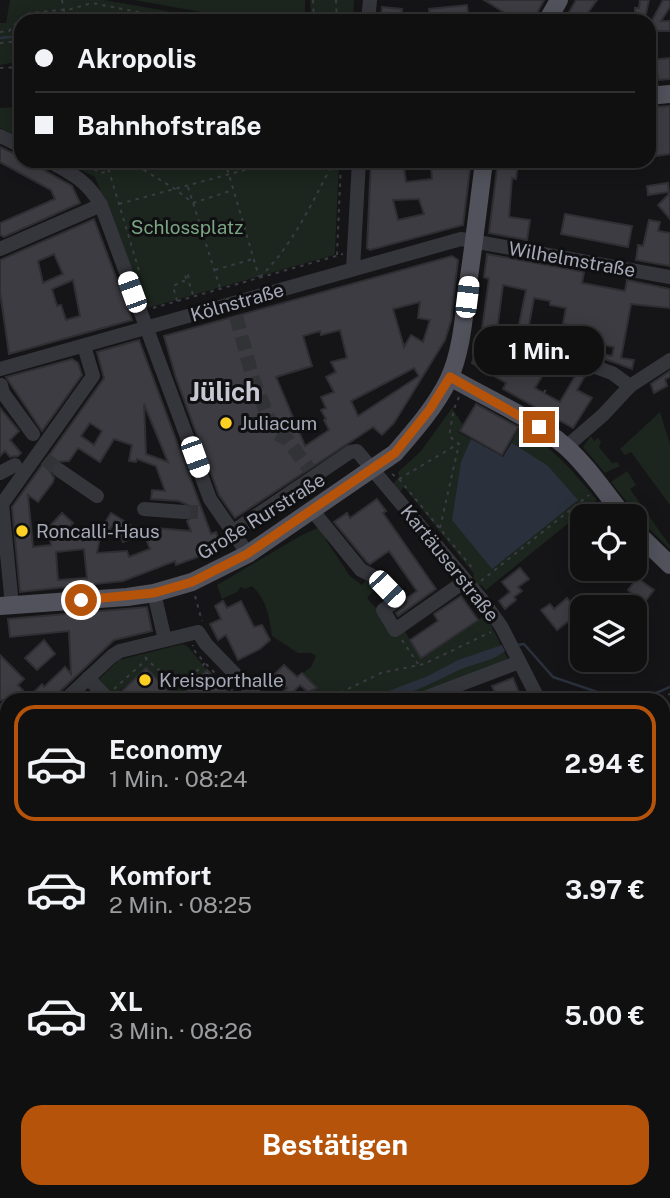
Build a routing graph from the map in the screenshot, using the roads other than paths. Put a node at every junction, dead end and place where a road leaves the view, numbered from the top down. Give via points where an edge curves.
1 (61, 168) edge
2 (359, 168) edge
3 (483, 168) edge
4 (101, 205) junction
5 (474, 241) junction
6 (0, 249) edge
7 (353, 269) junction
8 (670, 277) edge
9 (146, 327) junction
10 (84, 346) junction
11 (562, 355) dead end
12 (670, 360) edge
13 (0, 375) edge
14 (457, 381) junction
15 (630, 386) junction
16 (33, 434) dead end
17 (566, 447) junction
18 (15, 465) dead end
19 (374, 469) junction
20 (59, 470) tunnel mouth
21 (0, 472) edge
22 (97, 496) dead end
23 (1, 503) edge
24 (615, 504) edge
25 (144, 509) dead end
26 (312, 510) junction
27 (219, 511) junction
28 (184, 512) tunnel mouth
29 (202, 512) tunnel mouth
30 (232, 532) junction
31 (647, 543) edge
32 (247, 554) junction
33 (670, 565) edge
34 (470, 580) junction
35 (154, 593) junction
36 (6, 606) edge
37 (165, 640) junction
38 (514, 652) junction
39 (88, 678) junction
40 (72, 693) edge
41 (102, 693) edge
42 (253, 693) edge
43 (433, 693) edge
44 (534, 693) edge

1 - 4 street via 93,190
2 - 7 street
3 - 5 main road, Große Rurstraße
4 - 6 street
4 - 9 street
5 - 7 street, Kölnstraße via 461,239
5 - 8 street, Wilhelmstraße
5 - 14 main road, Große Rurstraße
7 - 9 street, Kölnstraße
9 - 10 street, Kölnstraße
9 - 27 street via 210,499
10 - 13 street, Kölnstraße
10 - 23 street via 93,376 41,457
11 - 15 street via 612,373
12 - 15 street
13 - 16 street via 3,393
14 - 17 main road
14 - 19 main road, Große Rurstraße via 395,453
15 - 17 street
17 - 24 main road
18 - 21 street
19 - 26 main road, Große Rurstraße
19 - 30 street, Große Rurstraße via 356,451 350,452
19 - 34 street, Kartäuserstraße
20 - 22 street
23 - 36 street
25 - 28 street
26 - 32 main road, Große Rurstraße
26 - 34 street via 361,570 377,578 398,600 383,610 395,630
27 - 29 street
27 - 30 street
30 - 32 street
31 - 33 main road
32 - 35 main road, Große Rurstraße via 192,582
34 - 38 street, Kartäuserstraße
35 - 36 main road, Große Rurstraße
35 - 37 street
37 - 39 street via 144,653 120,651
37 - 42 street via 198,632
38 - 43 street
38 - 44 street, Kartäuserstraße
39 - 40 street
39 - 41 street

